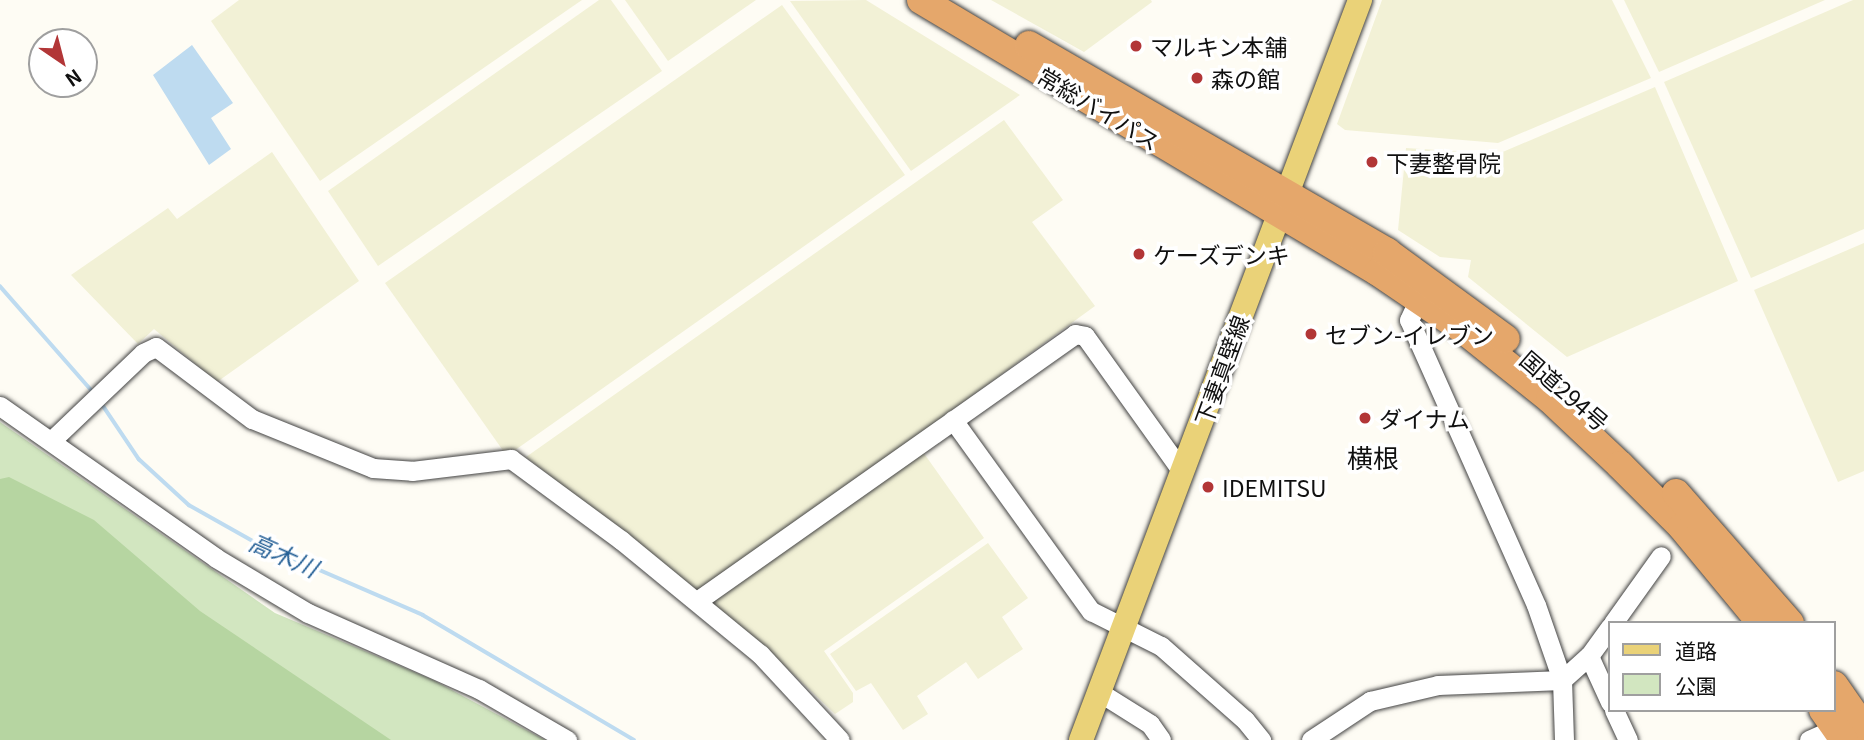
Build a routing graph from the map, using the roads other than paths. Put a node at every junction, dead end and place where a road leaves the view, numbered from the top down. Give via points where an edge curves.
1 (921, 0) edge
2 (954, 0) edge
3 (1360, 0) edge
4 (1121, 97) joint
5 (1283, 203) junction
6 (1419, 299) junction
7 (0, 406) edge
8 (953, 420) junction
9 (51, 441) junction
10 (1183, 473) junction
11 (1661, 556) dead end
12 (697, 601) junction
13 (1615, 621) edge
14 (1759, 621) edge
15 (1788, 621) edge
16 (1124, 629) junction
17 (1608, 630) edge
18 (1589, 656) junction
19 (1562, 680) junction
20 (1836, 690) edge
21 (1100, 692) junction
22 (1608, 698) edge
23 (1615, 712) edge
24 (1848, 723) edge
25 (567, 740) edge
26 (840, 740) edge
27 (1081, 740) edge
28 (1161, 740) edge
29 (1261, 740) edge
30 (1311, 740) edge
31 (1564, 740) edge
32 (1628, 740) edge
33 (1810, 740) edge

1 - 5 highway, 常総バイパス
2 - 4 highway, 常総バイパス
3 - 5 main road, 下妻真壁線
4 - 5 highway, 国道294号
5 - 6 highway, 国道294号
5 - 10 main road, 下妻真壁線
5 - 15 highway, 国道294号 via 1452,298 1565,388 1696,514
6 - 14 highway, 国道294号 via 1550,399 1620,465 1682,527
6 - 19 street via 1409,320 1536,605
7 - 9 street
8 - 10 street via 1080,333
8 - 12 street
8 - 16 street via 1091,611
9 - 12 street via 144,352 156,347 252,419 373,468 412,471 511,458
9 - 25 street via 216,558 308,613 479,689
10 - 16 main road, 下妻真壁線
11 - 13 street
12 - 26 street via 760,654
16 - 21 main road, 下妻真壁線
16 - 29 street via 1161,646 1245,720
17 - 18 street
18 - 19 street
18 - 22 street
19 - 30 street via 1438,685 1370,701
19 - 31 street
20 - 24 highway
21 - 27 main road, 下妻真壁線
21 - 28 street via 1150,724
23 - 32 street
24 - 33 street

